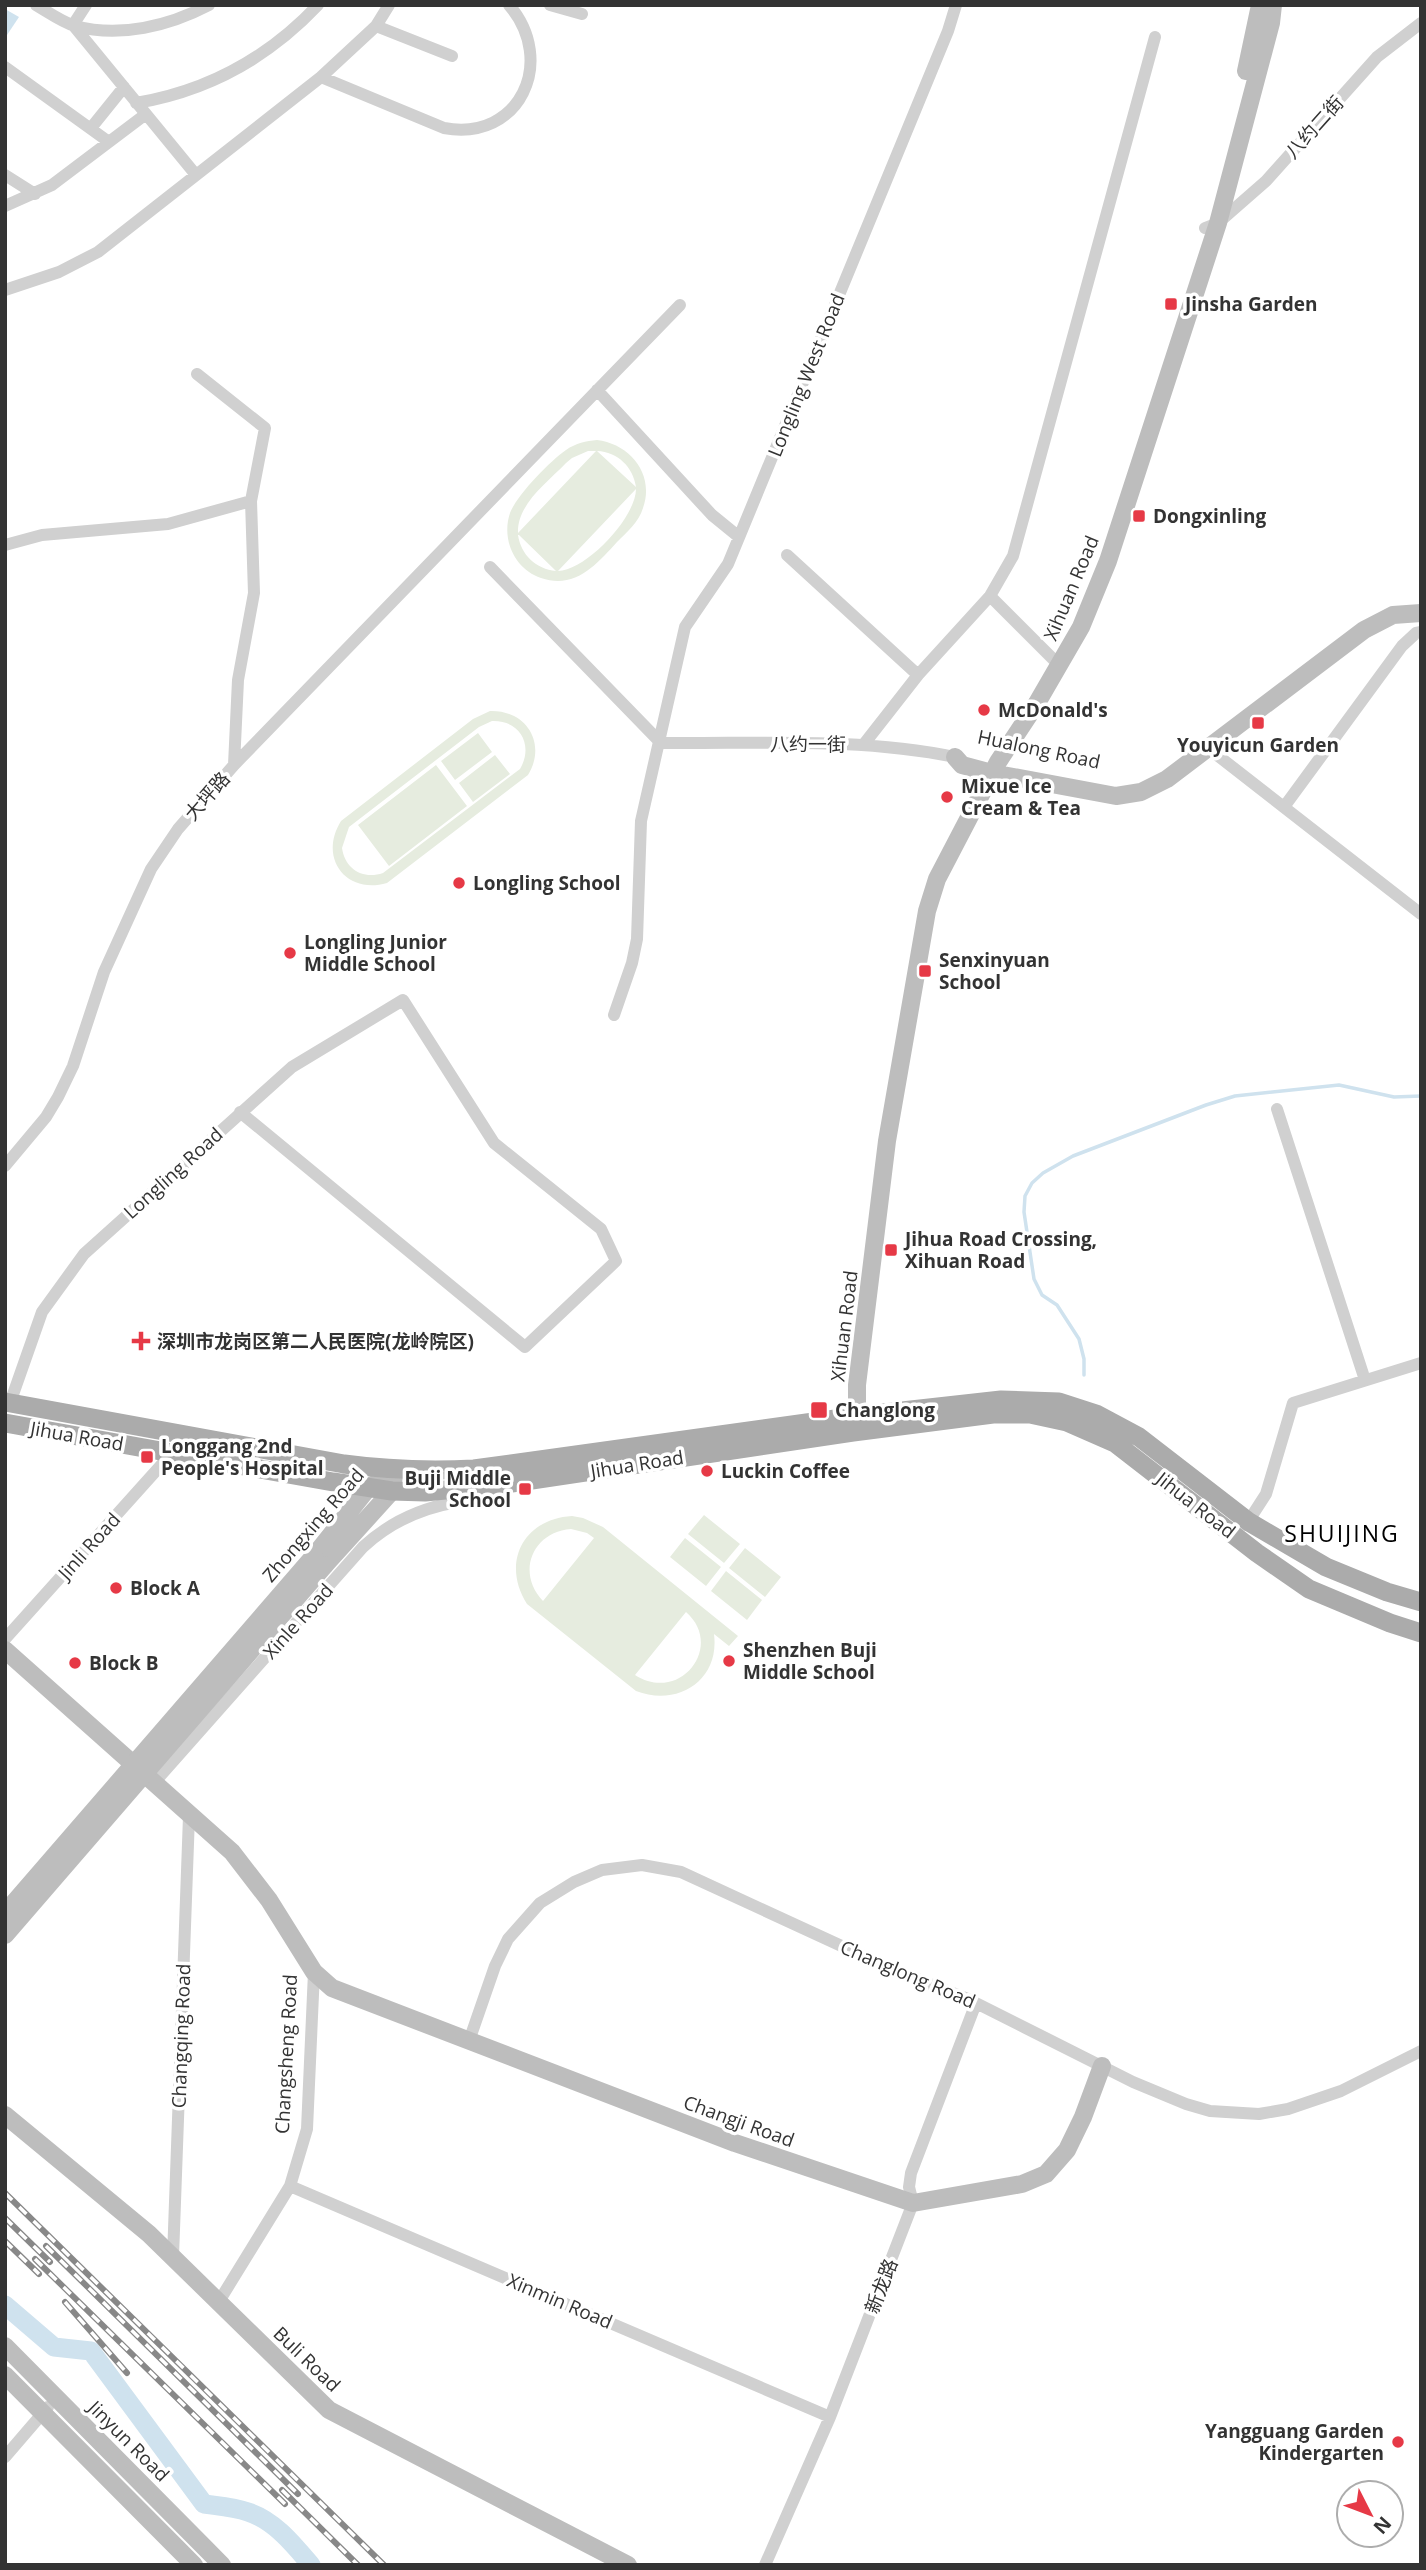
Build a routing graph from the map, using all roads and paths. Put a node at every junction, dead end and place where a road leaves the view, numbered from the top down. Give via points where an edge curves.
1 (36, 5) edge
2 (86, 5) edge
3 (209, 5) edge
4 (318, 5) edge
5 (388, 5) edge
6 (509, 5) edge
7 (550, 5) edge
8 (956, 5) edge
9 (1260, 5) edge
10 (1273, 5) edge
11 (582, 14) dead end
12 (1421, 23) edge
13 (73, 25) junction
14 (376, 26) junction
15 (1155, 37) dead end
16 (453, 56) dead end
17 (5, 67) edge
18 (321, 77) junction
19 (124, 87) junction
20 (136, 103) junction
21 (146, 114) junction
22 (91, 128) junction
23 (109, 142) junction
24 (5, 175) edge
25 (196, 175) junction
26 (35, 194) junction
27 (5, 206) edge
28 (1211, 225) junction
29 (5, 289) edge
30 (680, 305) dead end
31 (197, 374) dead end
32 (597, 390) junction
33 (251, 501) junction
34 (739, 537) junction
35 (5, 545) edge
36 (787, 555) dead end
37 (490, 567) dead end
38 (990, 596) junction
39 (1421, 603) edge
40 (1421, 613) edge
41 (1421, 632) edge
42 (1053, 659) junction
43 (918, 675) junction
44 (660, 743) junction
45 (864, 744) junction
46 (1208, 748) junction
47 (955, 757) joint
48 (234, 765) junction
49 (992, 766) junction
50 (1283, 807) junction
51 (1421, 914) edge
52 (614, 1015) dead end
53 (1277, 1109) dead end
54 (240, 1112) junction
55 (5, 1166) edge
56 (1421, 1363) edge
57 (1365, 1380) junction
58 (7, 1407) edge
59 (853, 1422) junction
60 (5, 1423) edge
61 (172, 1453) junction
62 (395, 1470) junction
63 (369, 1487) junction
64 (456, 1489) junction
65 (392, 1491) junction
66 (1243, 1529) junction
67 (320, 1560) junction
68 (1421, 1602) edge
69 (1421, 1633) edge
70 (5, 1639) edge
71 (5, 1650) edge
72 (144, 1776) junction
73 (189, 1816) junction
74 (5, 1894) edge
75 (9, 1912) edge
76 (5, 1933) edge
77 (314, 1972) junction
78 (976, 2003) junction
79 (469, 2041) junction
80 (1421, 2051) edge
81 (1101, 2066) junction
82 (5, 2115) edge
83 (290, 2186) junction
84 (913, 2203) junction
85 (173, 2257) junction
86 (218, 2303) junction
87 (5, 2346) edge
88 (5, 2375) edge
89 (56, 2398) junction
90 (43, 2413) junction
91 (830, 2417) junction
92 (5, 2457) edge
93 (194, 2565) edge
94 (222, 2565) edge
95 (628, 2565) edge
96 (765, 2565) edge

1 - 13 street
2 - 13 street
3 - 13 street via 177,20 143,28
4 - 20 street via 289,34 236,70 177,94
5 - 14 street
6 - 18 street via 530,43 530,74 511,110 485,126 444,128
7 - 11 street
8 - 34 street, Longling West Road
9 - 28 main road, Xihuan Road
10 - 28 main road, Xihuan Road
12 - 28 street, 八约二街 via 1377,57 1266,181
13 - 19 street
14 - 16 street
14 - 18 street
15 - 38 street via 1013,556
17 - 22 street
18 - 25 street
19 - 20 street
19 - 22 street
20 - 21 street
21 - 23 street
21 - 25 street
22 - 23 street
23 - 26 street
24 - 26 street
25 - 29 street via 98,252 59,272
26 - 27 street
28 - 42 main road, Xihuan Road via 1100,557 1074,623
28 - 49 main road, Xihuan Road via 1108,561 1081,627 1037,703
30 - 32 street
31 - 33 street, 大坪路 via 265,428
32 - 34 street via 712,515
32 - 48 street
33 - 35 street via 169,524 42,535
33 - 48 street, 大坪路 via 254,593 238,680
34 - 44 street, Longling West Road via 728,564 685,627
36 - 43 street
37 - 44 street
38 - 42 street
38 - 43 street
39 - 49 main road, Hualong Road via 1391,606 1361,622 1147,780 1108,785
40 - 46 main road, Hualong Road via 1393,615 1364,630
41 - 50 street via 1402,646
42 - 49 main road, Xihuan Road
43 - 45 street
44 - 45 street, 八约一街
44 - 52 street, Longling West Road via 642,821 637,939
45 - 47 street, 八约一街
46 - 49 main road, Hualong Road via 1167,779 1127,796
46 - 50 street
47 - 49 main road, Hualong Road via 966,755
48 - 55 street, 大坪路 via 178,829 151,869 104,972 58,1097
49 - 59 main road, Xihuan Road via 937,879 927,911 887,1141
50 - 51 street
53 - 57 street
54 - 54 street, Longling Road via 525,1347 616,1261 601,1229 494,1143 402,1000 292,1067
54 - 58 street, Longling Road via 84,1254 42,1312
56 - 57 street
57 - 66 street via 1293,1403 1266,1494
58 - 62 main road, Jihua Road
59 - 62 main road, Jihua Road via 474,1469
59 - 64 main road, Jihua Road
59 - 66 main road, Jihua Road via 1001,1400 1059,1402 1096,1414 1139,1437
60 - 61 main road, Jihua Road
61 - 63 main road, Jihua Road
61 - 70 street, Jinli Road
62 - 63 main road, Zhongxing Road
62 - 65 main road, Zhongxing Road
63 - 65 main road, Jihua Road
63 - 67 main road, Zhongxing Road
64 - 65 main road, Jihua Road
64 - 72 street, Xinle Road via 457,1502 410,1515 363,1547
65 - 67 main road, Zhongxing Road
66 - 68 main road, Jihua Road via 1326,1567
66 - 69 main road, Jihua Road via 1309,1588
67 - 75 main road, Zhongxing Road, bridge
67 - 76 main road, Zhongxing Road, bridge
71 - 72 main road, Changsheng Road
72 - 73 main road, Changsheng Road
72 - 75 street
72 - 76 street
73 - 77 main road, Changsheng Road via 232,1852
73 - 85 street, Changqing Road
74 - 75 street
77 - 79 main road, Changji Road via 332,1988
77 - 83 street, Changsheng Road via 307,2129
78 - 79 street, Changlong Road via 681,1872 642,1865 603,1870 540,1903 508,1939
78 - 81 street, Changlong Road
78 - 84 street, 新龙路 via 911,2173
79 - 84 main road, Changji Road via 735,2143
80 - 81 street, Changlong Road via 1341,2091 1259,2114 1210,2111 1186,2104
81 - 84 main road, Changji Road via 1068,2150 1046,2174 1022,2184
82 - 85 main road, Buli Road
83 - 86 street, Changsheng Road
83 - 91 street, Xinmin Road
84 - 91 street, 新龙路
85 - 86 main road, Buli Road
86 - 95 main road, Buli Road via 329,2410
87 - 89 main road, Jinyun Road
88 - 90 main road
89 - 90 street
89 - 94 main road, Jinyun Road
90 - 92 street
90 - 93 main road
91 - 96 street, 新龙路

